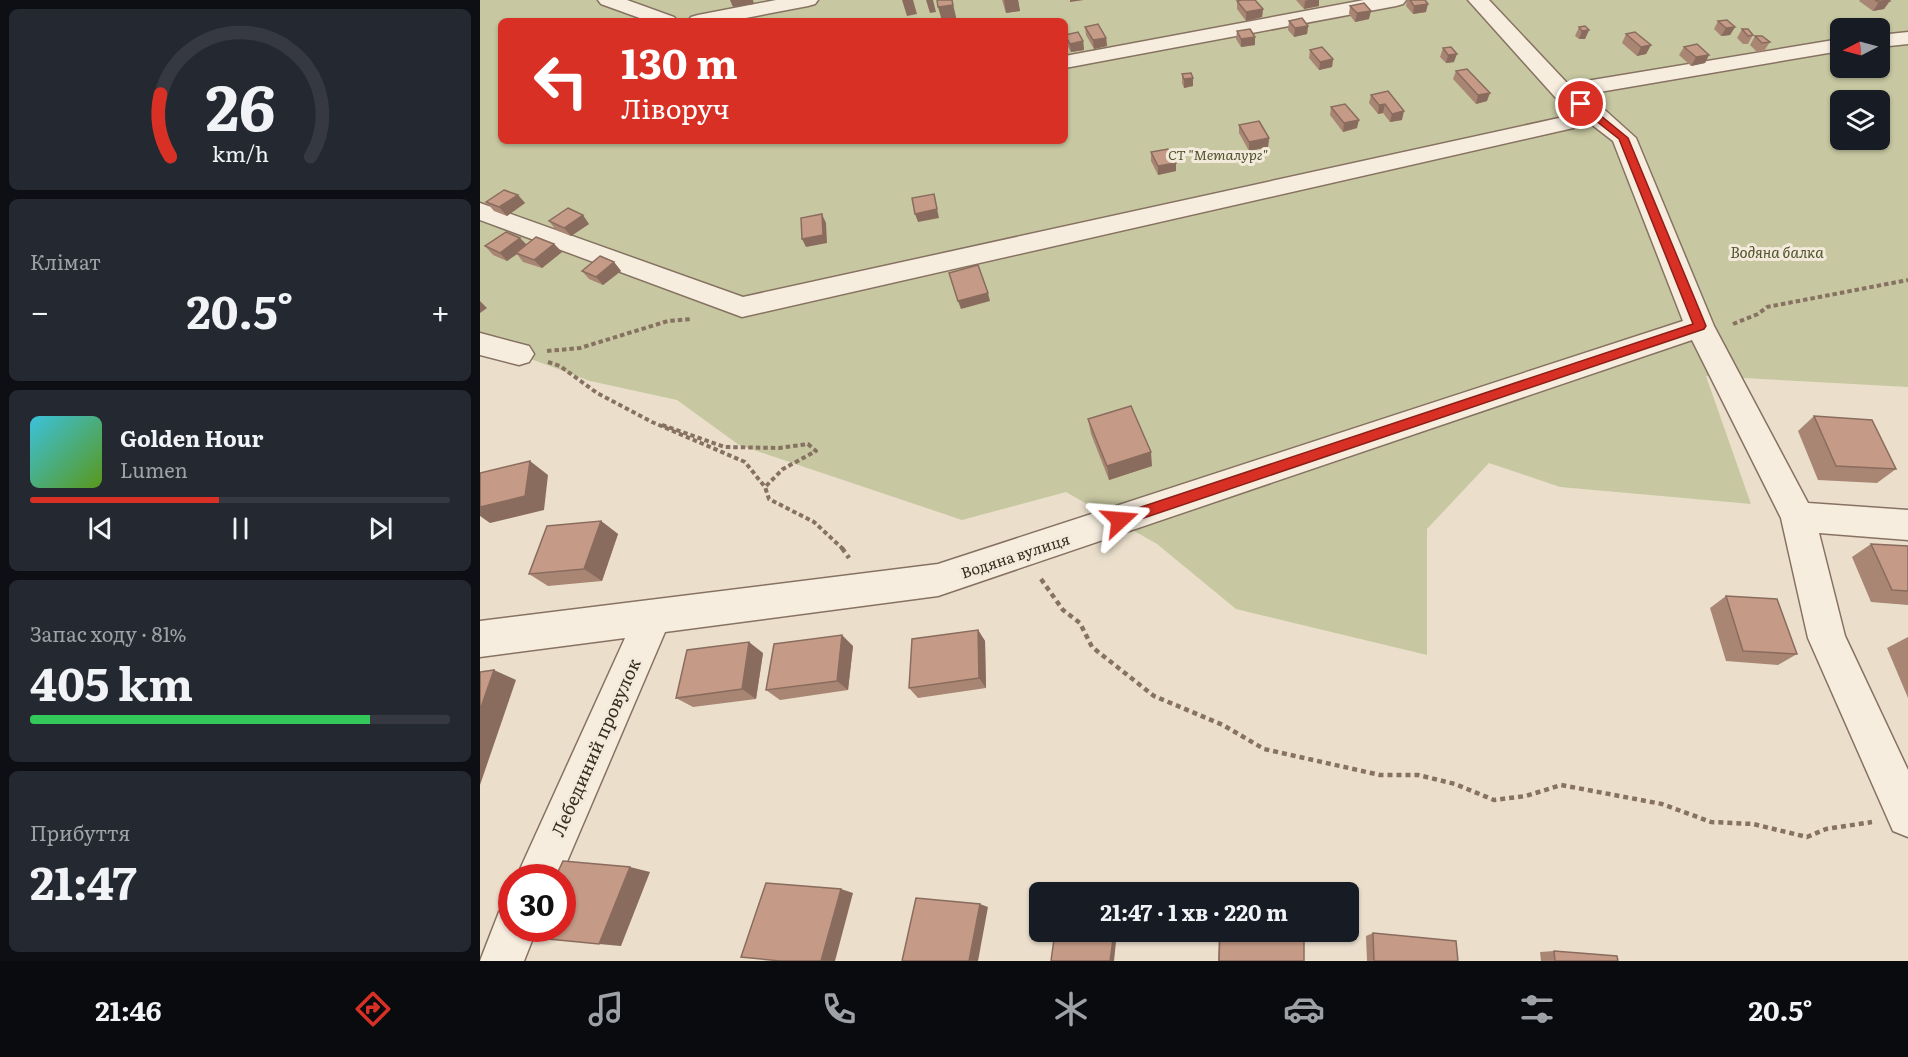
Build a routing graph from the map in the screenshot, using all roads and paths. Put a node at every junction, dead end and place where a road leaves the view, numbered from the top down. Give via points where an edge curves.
1 (608, 0) edge
2 (808, 0) edge
3 (1396, 0) edge
4 (1478, 0) edge
5 (659, 18) edge
6 (714, 18) edge
7 (1908, 38) edge
8 (1890, 40) edge
9 (1830, 46) edge
10 (1068, 61) edge
11 (1563, 92) junction
12 (1598, 116) junction
13 (480, 211) edge
14 (1908, 280) edge
15 (742, 307) junction
16 (1700, 326) junction
17 (480, 344) edge
18 (519, 354) junction
19 (652, 423) junction
20 (765, 487) junction
21 (1798, 517) junction
22 (1908, 525) edge
23 (1031, 549) junction
24 (885, 588) junction
25 (653, 617) junction
26 (480, 639) edge
27 (1896, 818) edge
28 (544, 864) edge
29 (509, 942) edge
30 (501, 961) edge

1 - 5 street
2 - 6 street
3 - 10 street
4 - 11 street
7 - 8 street
9 - 11 street
11 - 12 street
12 - 15 street
12 - 16 street via 1623,138
13 - 15 street
14 - 16 path via 1767,307 1718,328
15 - 18 path via 720,316 668,321 580,348
16 - 21 street
16 - 23 street, Водяна вулиця
17 - 18 street
18 - 19 path via 560,366 597,393
19 - 20 path via 745,462
19 - 20 path via 725,447 808,444 816,452 783,469
20 - 24 path via 769,499 810,518 841,545 858,574
21 - 22 street
21 - 27 street via 1827,638
23 - 24 street, Водяна вулиця via 938,580
23 - 27 path via 1036,573 1063,610 1080,623 1092,647 1154,696 1223,725 1264,749 1380,775 1418,775 1455,784 1494,800 1526,796 1561,785 1662,804 1711,822 1753,824 1807,837 1826,829
24 - 25 street, Водяна вулиця
25 - 26 street, Водяна вулиця
25 - 28 street, Лебединий провулок
29 - 30 street

